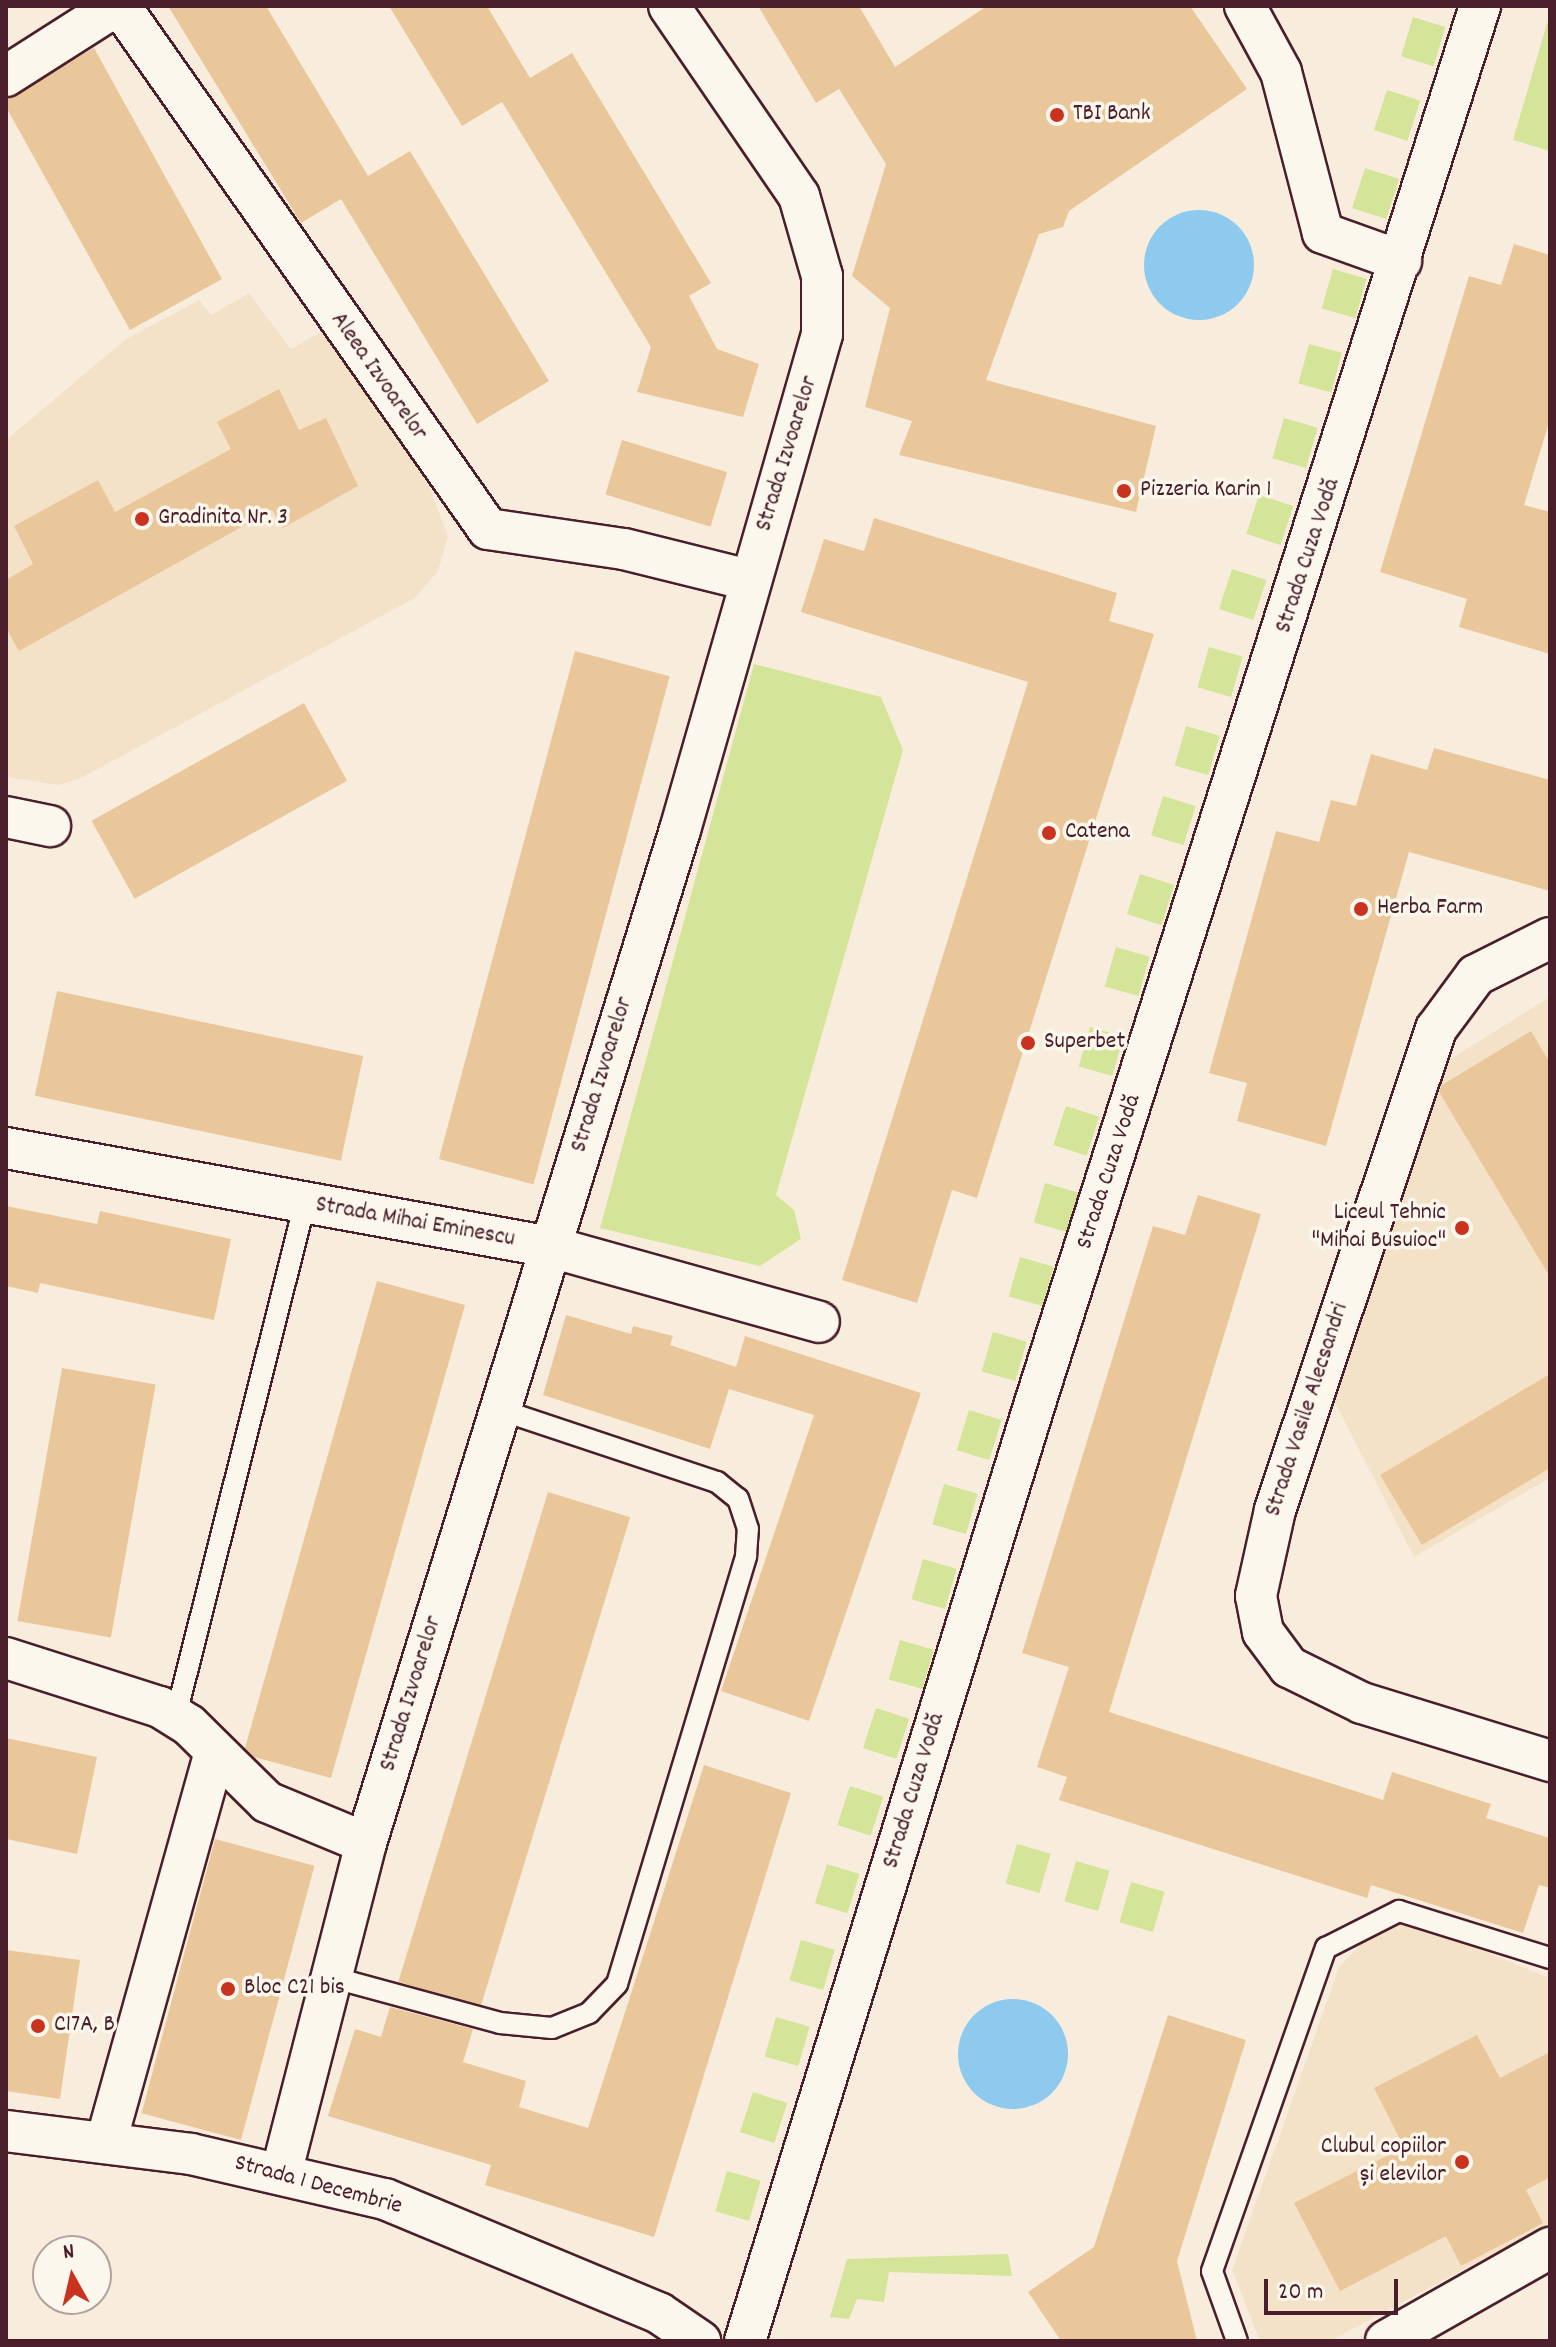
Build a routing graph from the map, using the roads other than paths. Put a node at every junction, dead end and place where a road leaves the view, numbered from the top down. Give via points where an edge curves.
1 (118, 6) edge
2 (669, 6) edge
3 (1245, 6) edge
4 (1480, 6) edge
5 (6, 76) edge
6 (1401, 261) junction
7 (748, 580) junction
8 (6, 817) edge
9 (50, 826) dead end
10 (1550, 938) edge
11 (6, 1148) edge
12 (305, 1203) junction
13 (551, 1247) junction
14 (819, 1322) dead end
15 (500, 1410) junction
16 (6, 1658) edge
17 (176, 1715) junction
18 (214, 1755) junction
19 (1550, 1761) edge
20 (366, 1843) junction
21 (1550, 1958) edge
22 (331, 1977) junction
23 (6, 2131) edge
24 (106, 2142) junction
25 (281, 2174) junction
26 (1550, 2248) edge
27 (700, 2341) edge
28 (745, 2341) edge
29 (1237, 2341) edge
30 (1386, 2341) edge

1 - 5 street, Aleea Izvoarelor
1 - 7 street, Aleea Izvoarelor via 488,529 624,549
2 - 7 street, Strada Izvoarelor via 799,196 824,289 815,368
3 - 6 street via 1281,72 1323,233
4 - 6 street, Strada Cuza Vodă
6 - 28 street, Strada Cuza Vodă via 1035,1403
7 - 13 street, Strada Izvoarelor via 680,830
8 - 9 street
10 - 19 street, Strada Vasile Alecsandri via 1476,975 1436,1029 1279,1496 1256,1596 1263,1632 1289,1667 1362,1703
11 - 12 street, Strada Mihai Eminescu
12 - 13 street, Strada Mihai Eminescu
12 - 17 lane
13 - 14 street, Strada Mihai Eminescu
13 - 15 street, Strada Izvoarelor
15 - 20 street, Strada Izvoarelor
15 - 22 lane via 717,1482 738,1499 748,1529 746,1556 617,1984 589,2013 552,2028 500,2023
16 - 17 street via 121,1691
17 - 18 street
18 - 20 street via 267,1802
18 - 24 street
20 - 22 street, Strada Izvoarelor
21 - 29 lane via 1399,1911 1326,1948 1212,2271
22 - 25 street, Strada Izvoarelor
23 - 24 street, Strada 1 Decembrie
24 - 25 street, Strada 1 Decembrie
25 - 27 street, Strada 1 Decembrie via 385,2199 659,2313
26 - 30 street

